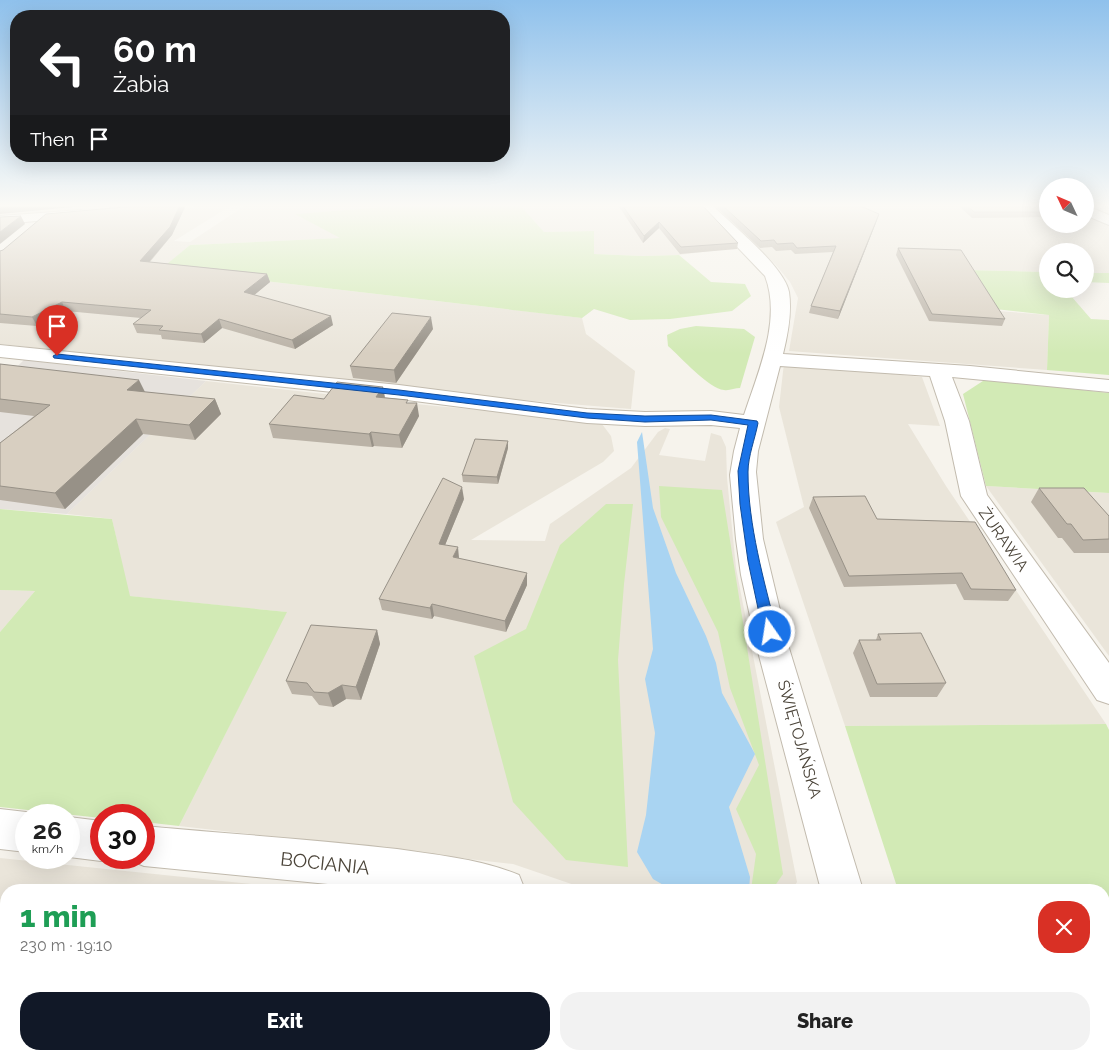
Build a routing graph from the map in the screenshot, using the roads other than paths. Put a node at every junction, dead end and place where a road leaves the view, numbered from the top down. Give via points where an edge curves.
1 (754, 254) edge
2 (0, 351) edge
3 (772, 359) junction
4 (940, 370) junction
5 (1109, 386) edge
6 (753, 423) junction
7 (1109, 690) edge
8 (0, 829) edge
9 (15, 831) edge
10 (155, 847) edge
11 (479, 884) edge
12 (840, 884) edge

1 - 3 street, ŚWIĘTOJAŃSKA via 778,280 781,292
2 - 6 street via 399,392 587,416 711,418
3 - 4 street
3 - 6 street, ŚWIĘTOJAŃSKA
4 - 5 street
4 - 7 street, ŻURAWIA via 957,421 974,496
6 - 12 street, ŚWIĘTOJAŃSKA via 743,471 754,561 770,632
8 - 9 street
10 - 11 street, BOCIANIA via 338,864

